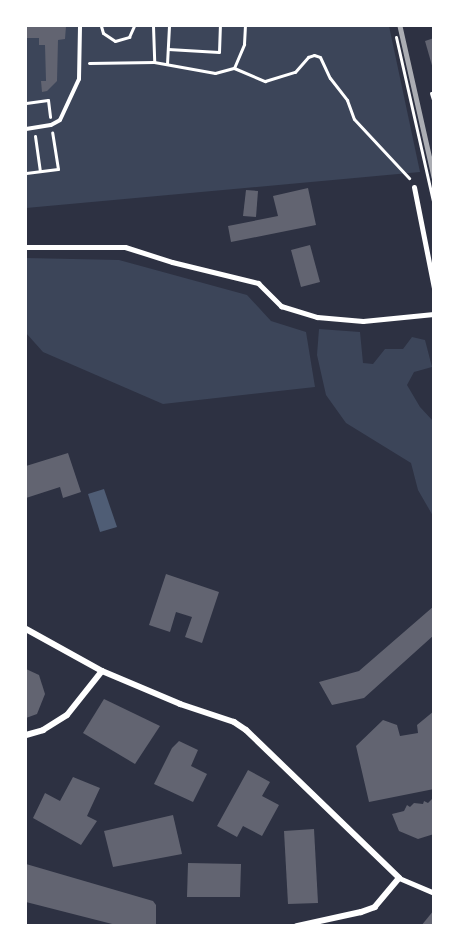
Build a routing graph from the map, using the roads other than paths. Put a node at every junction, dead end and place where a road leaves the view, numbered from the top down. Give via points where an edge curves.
1 (80, 26) edge
2 (26, 129) edge
3 (414, 187) road end
4 (26, 247) edge
5 (434, 288) edge
6 (434, 314) edge
7 (26, 629) edge
8 (102, 671) junction
9 (26, 735) edge
10 (399, 878) junction
11 (434, 893) edge
12 (297, 926) edge

1 - 2 lane via 79,79 60,120
3 - 5 street
4 - 6 street via 125,247 258,284 281,306 317,317 363,321
7 - 8 street
8 - 9 street via 67,715
8 - 10 street via 180,704 224,717 246,730
10 - 11 street
10 - 12 street via 375,907

